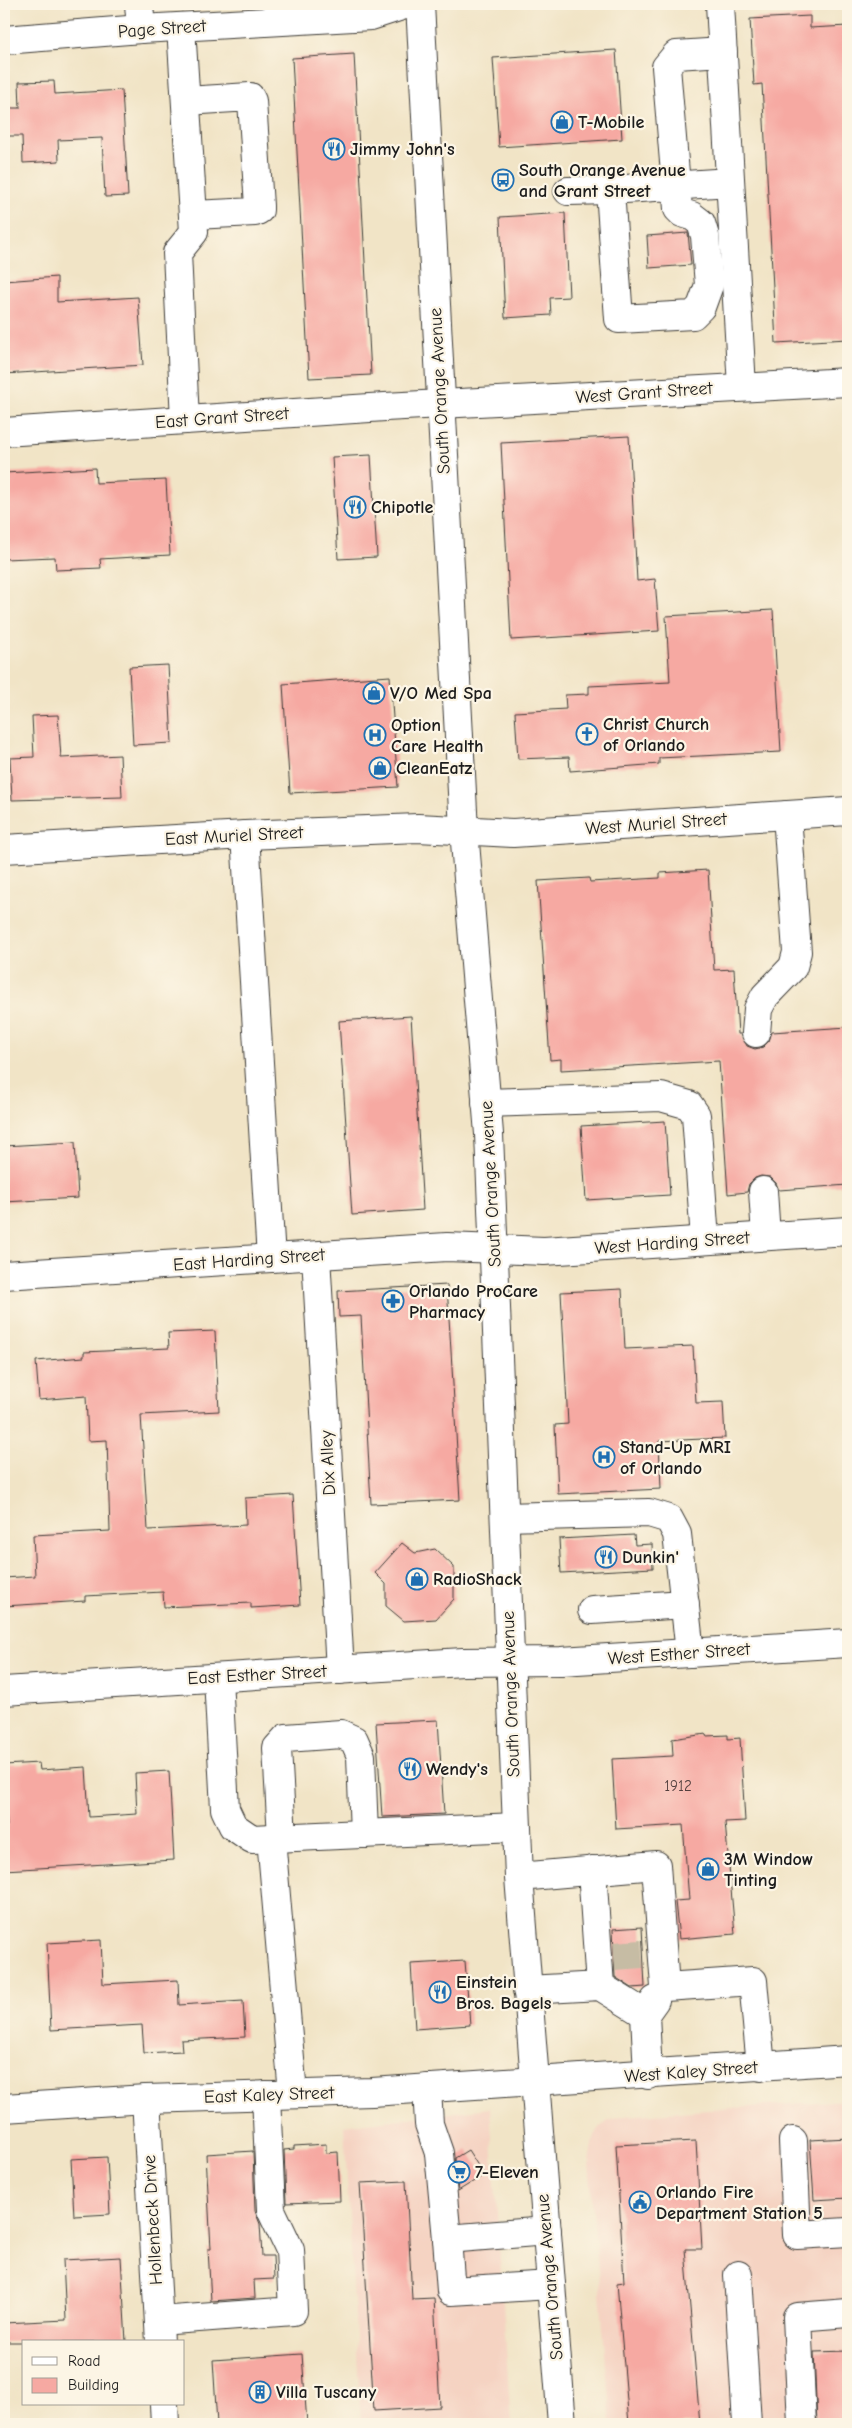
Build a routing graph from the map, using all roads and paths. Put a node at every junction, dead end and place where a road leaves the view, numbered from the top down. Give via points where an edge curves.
1 (408, 4) edge
2 (420, 4) edge
3 (720, 4) edge
4 (258, 13) edge
5 (140, 16) edge
6 (181, 27) junction
7 (4, 40) edge
8 (723, 52) junction
9 (186, 101) junction
10 (730, 182) junction
11 (675, 185) junction
12 (610, 190) junction
13 (568, 192) dead end
14 (193, 215) junction
15 (848, 382) edge
16 (742, 387) junction
17 (440, 405) junction
18 (184, 420) junction
19 (4, 432) edge
20 (848, 811) edge
21 (787, 815) junction
22 (464, 830) junction
23 (245, 835) junction
24 (4, 849) edge
25 (756, 1033) dead end
26 (486, 1103) junction
27 (763, 1191) dead end
28 (848, 1231) edge
29 (766, 1236) junction
30 (705, 1240) junction
31 (495, 1249) junction
32 (316, 1256) junction
33 (271, 1258) junction
34 (4, 1275) edge
35 (505, 1517) junction
36 (684, 1604) junction
37 (592, 1610) dead end
38 (848, 1643) edge
39 (690, 1653) junction
40 (510, 1662) junction
41 (340, 1670) junction
42 (218, 1678) junction
43 (4, 1691) edge
44 (516, 1827) junction
45 (364, 1834) junction
46 (276, 1838) junction
47 (592, 1870) junction
48 (519, 1877) junction
49 (600, 1986) junction
50 (665, 1987) junction
51 (527, 1990) junction
52 (645, 2014) junction
53 (848, 2060) edge
54 (761, 2067) junction
55 (648, 2075) junction
56 (534, 2082) junction
57 (427, 2088) junction
58 (293, 2094) junction
59 (266, 2095) junction
60 (146, 2099) junction
61 (4, 2108) edge
62 (792, 2140) dead end
63 (547, 2232) junction
64 (848, 2232) edge
65 (447, 2238) junction
66 (738, 2275) dead end
67 (551, 2285) junction
68 (848, 2312) edge
69 (160, 2331) edge
70 (164, 2406) edge
71 (165, 2424) edge
72 (562, 2424) edge
73 (747, 2424) edge
74 (802, 2424) edge

1 - 4 street, Page Street via 371,16
2 - 17 street, South Orange Avenue
3 - 8 street
4 - 6 street, Page Street
5 - 6 street, Page Street
5 - 7 street, Page Street
6 - 9 street
8 - 10 street
8 - 11 street via 676,55 666,67
9 - 14 street
9 - 14 street via 250,98 259,206 255,212
10 - 11 street
10 - 16 street
11 - 12 street
11 - 12 street via 678,209 701,224 705,236 709,285 701,307 693,315 619,319
12 - 13 street
14 - 18 street via 194,232 177,253
15 - 16 street, West Grant Street
16 - 17 street, West Grant Street
17 - 18 street, East Grant Street
17 - 22 street, South Orange Avenue
18 - 19 street, East Grant Street
20 - 21 street, West Muriel Street
21 - 22 street, West Muriel Street via 513,833
21 - 25 street via 797,952 793,968 765,996 758,1009
22 - 23 street, East Muriel Street via 418,828
22 - 26 street, South Orange Avenue
23 - 24 street, East Muriel Street
23 - 33 street
26 - 30 street via 661,1098 689,1105 696,1115
26 - 31 street, South Orange Avenue
27 - 29 street
28 - 29 street, West Harding Street
29 - 30 street, West Harding Street
30 - 31 street, West Harding Street via 544,1251
31 - 32 street, East Harding Street via 447,1247
31 - 35 street, South Orange Avenue
32 - 33 street, East Harding Street
32 - 41 street, Dix Alley
33 - 34 street, East Harding Street
35 - 36 street via 649,1513 669,1519 677,1534
35 - 40 street, South Orange Avenue
36 - 37 street
36 - 39 street
38 - 39 street, West Esther Street
39 - 40 street, West Esther Street
40 - 41 street, East Esther Street
40 - 44 street, South Orange Avenue
41 - 42 street, East Esther Street
42 - 43 street, East Esther Street
42 - 46 street via 225,1809 233,1826 252,1839
44 - 45 street
44 - 48 street, South Orange Avenue
45 - 46 street
45 - 46 street via 361,1756 354,1740 341,1734 286,1738 277,1748
46 - 58 street
47 - 48 street
47 - 49 street via 606,1957
47 - 50 street via 656,1865 653,1954
48 - 51 street, South Orange Avenue
49 - 51 street
49 - 52 street
50 - 52 street
50 - 54 street via 753,1982
51 - 56 street, South Orange Avenue
52 - 55 street
53 - 54 street, West Kaley Street
54 - 55 street, West Kaley Street
55 - 56 street, West Kaley Street
56 - 57 street, East Kaley Street
56 - 63 street, South Orange Avenue
57 - 58 street, East Kaley Street
57 - 65 street via 429,2124 439,2153
58 - 59 street, East Kaley Street
59 - 60 street, East Kaley Street
59 - 69 street via 271,2210 290,2250 293,2311
60 - 61 street, East Kaley Street
60 - 69 street, Hollenbeck Drive
62 - 64 street via 798,2235
63 - 65 street
63 - 67 street, South Orange Avenue
65 - 67 street via 451,2291
66 - 73 street
67 - 72 street, South Orange Avenue
68 - 74 street via 797,2317
70 - 71 street

